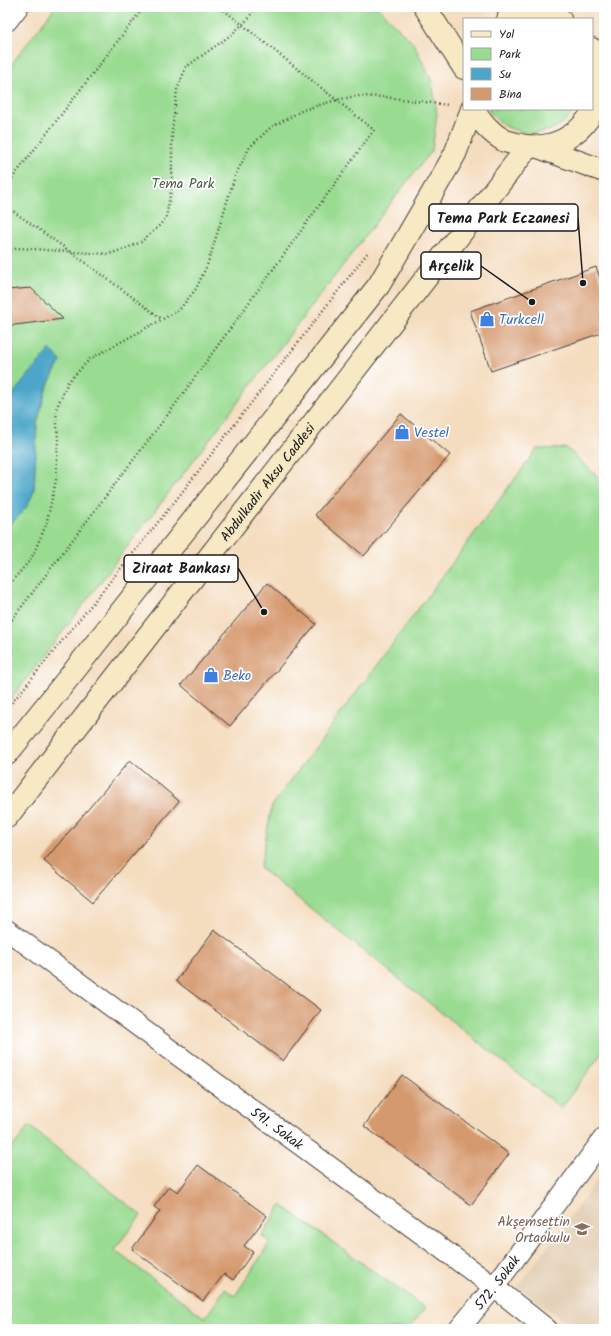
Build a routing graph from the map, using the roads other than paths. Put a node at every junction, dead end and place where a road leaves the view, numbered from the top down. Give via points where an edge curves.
1 (18, 7) edge
2 (425, 7) edge
3 (544, 10) edge
4 (506, 14) edge
5 (558, 18) edge
6 (7, 21) edge
7 (463, 66) edge
8 (600, 68) edge
9 (466, 110) edge
10 (468, 110) edge
11 (533, 147) junction
12 (604, 171) edge
13 (7, 754) edge
14 (7, 817) edge
15 (7, 930) edge
16 (604, 1138) edge
17 (494, 1287) junction
18 (460, 1329) edge
19 (547, 1329) edge

1 - 6 street
2 - 7 main road
3 - 4 main road
3 - 5 main road
8 - 11 main road via 597,102 588,120 574,133 557,143
9 - 13 main road via 455,154 379,285
10 - 11 main road via 486,128 505,141
11 - 12 main road
11 - 14 main road, Abdulkadir Aksu Caddesi
15 - 17 street, 591. Sokak
16 - 17 street, 572. Sokak
17 - 18 street, 572. Sokak
17 - 19 street, 591. Sokak

